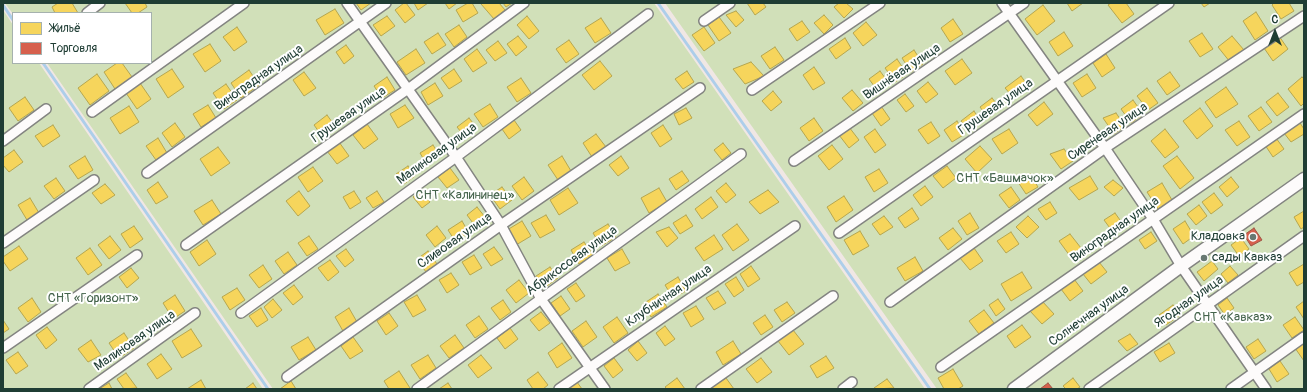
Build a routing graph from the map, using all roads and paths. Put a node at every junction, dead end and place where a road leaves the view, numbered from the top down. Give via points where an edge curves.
1 (100, 3) edge
2 (244, 3) edge
3 (347, 3) edge
4 (386, 3) edge
5 (524, 3) edge
6 (730, 3) edge
7 (880, 3) edge
8 (1002, 3) edge
9 (1024, 3) edge
10 (1169, 3) edge
11 (87, 12) edge
12 (1010, 13) junction
13 (648, 14) dead end
14 (1304, 16) edge
15 (704, 21) dead end
16 (360, 22) junction
17 (1057, 81) junction
18 (700, 88) dead end
19 (408, 89) junction
20 (752, 90) dead end
21 (46, 109) dead end
22 (92, 112) dead end
23 (1304, 114) edge
24 (3, 141) edge
25 (1105, 148) junction
26 (741, 154) dead end
27 (456, 158) junction
28 (794, 162) dead end
29 (147, 174) dead end
30 (1304, 179) edge
31 (94, 180) dead end
32 (1153, 218) junction
33 (501, 225) junction
34 (795, 226) dead end
35 (839, 233) dead end
36 (1304, 236) edge
37 (3, 244) edge
38 (186, 245) dead end
39 (137, 255) dead end
40 (1181, 266) junction
41 (833, 296) dead end
42 (542, 299) junction
43 (890, 302) dead end
44 (1207, 304) junction
45 (241, 313) dead end
46 (195, 314) dead end
47 (1304, 337) edge
48 (3, 348) edge
49 (589, 367) junction
50 (941, 367) dead end
51 (1255, 372) junction
52 (287, 377) dead end
53 (852, 382) dead end
54 (89, 389) edge
55 (417, 389) edge
56 (559, 389) edge
57 (605, 389) edge
58 (701, 389) edge
59 (843, 389) edge
60 (1014, 389) edge
61 (1089, 389) edge
62 (1231, 389) edge
63 (1266, 389) edge

1 - 11 street
2 - 22 street
3 - 16 street
4 - 16 street, Виноградная улица
5 - 19 street, Грушевая улица
6 - 15 street
7 - 20 street
8 - 12 street
9 - 12 street, Вишнёвая улица
10 - 17 street, Грушевая улица
12 - 17 street
12 - 28 street, Вишнёвая улица
13 - 27 street, Малиновая улица
14 - 25 street, Сиреневая улица
16 - 19 street
16 - 29 street, Виноградная улица
17 - 25 street
17 - 35 street, Грушевая улица
18 - 33 street, Сливовая улица
19 - 27 street
19 - 38 street, Грушевая улица
21 - 24 street
23 - 32 street, Виноградная улица
25 - 32 street
25 - 43 street, Сиреневая улица
26 - 42 street, Абрикосовая улица
27 - 33 street
27 - 45 street, Малиновая улица
30 - 40 street, Солнечная улица
31 - 37 street
32 - 40 street
32 - 50 street, Виноградная улица
33 - 42 street
33 - 52 street, Сливовая улица
34 - 49 street, Клубничная улица
36 - 44 street, Ягодная улица
39 - 48 street
40 - 44 street
40 - 60 street, Солнечная улица
41 - 58 street
42 - 49 street
42 - 55 street, Абрикосовая улица
44 - 51 street
44 - 61 street, Ягодная улица
46 - 54 street, Малиновая улица
47 - 51 street
49 - 56 street, Клубничная улица
49 - 57 street
51 - 62 street
51 - 63 street
53 - 59 street

